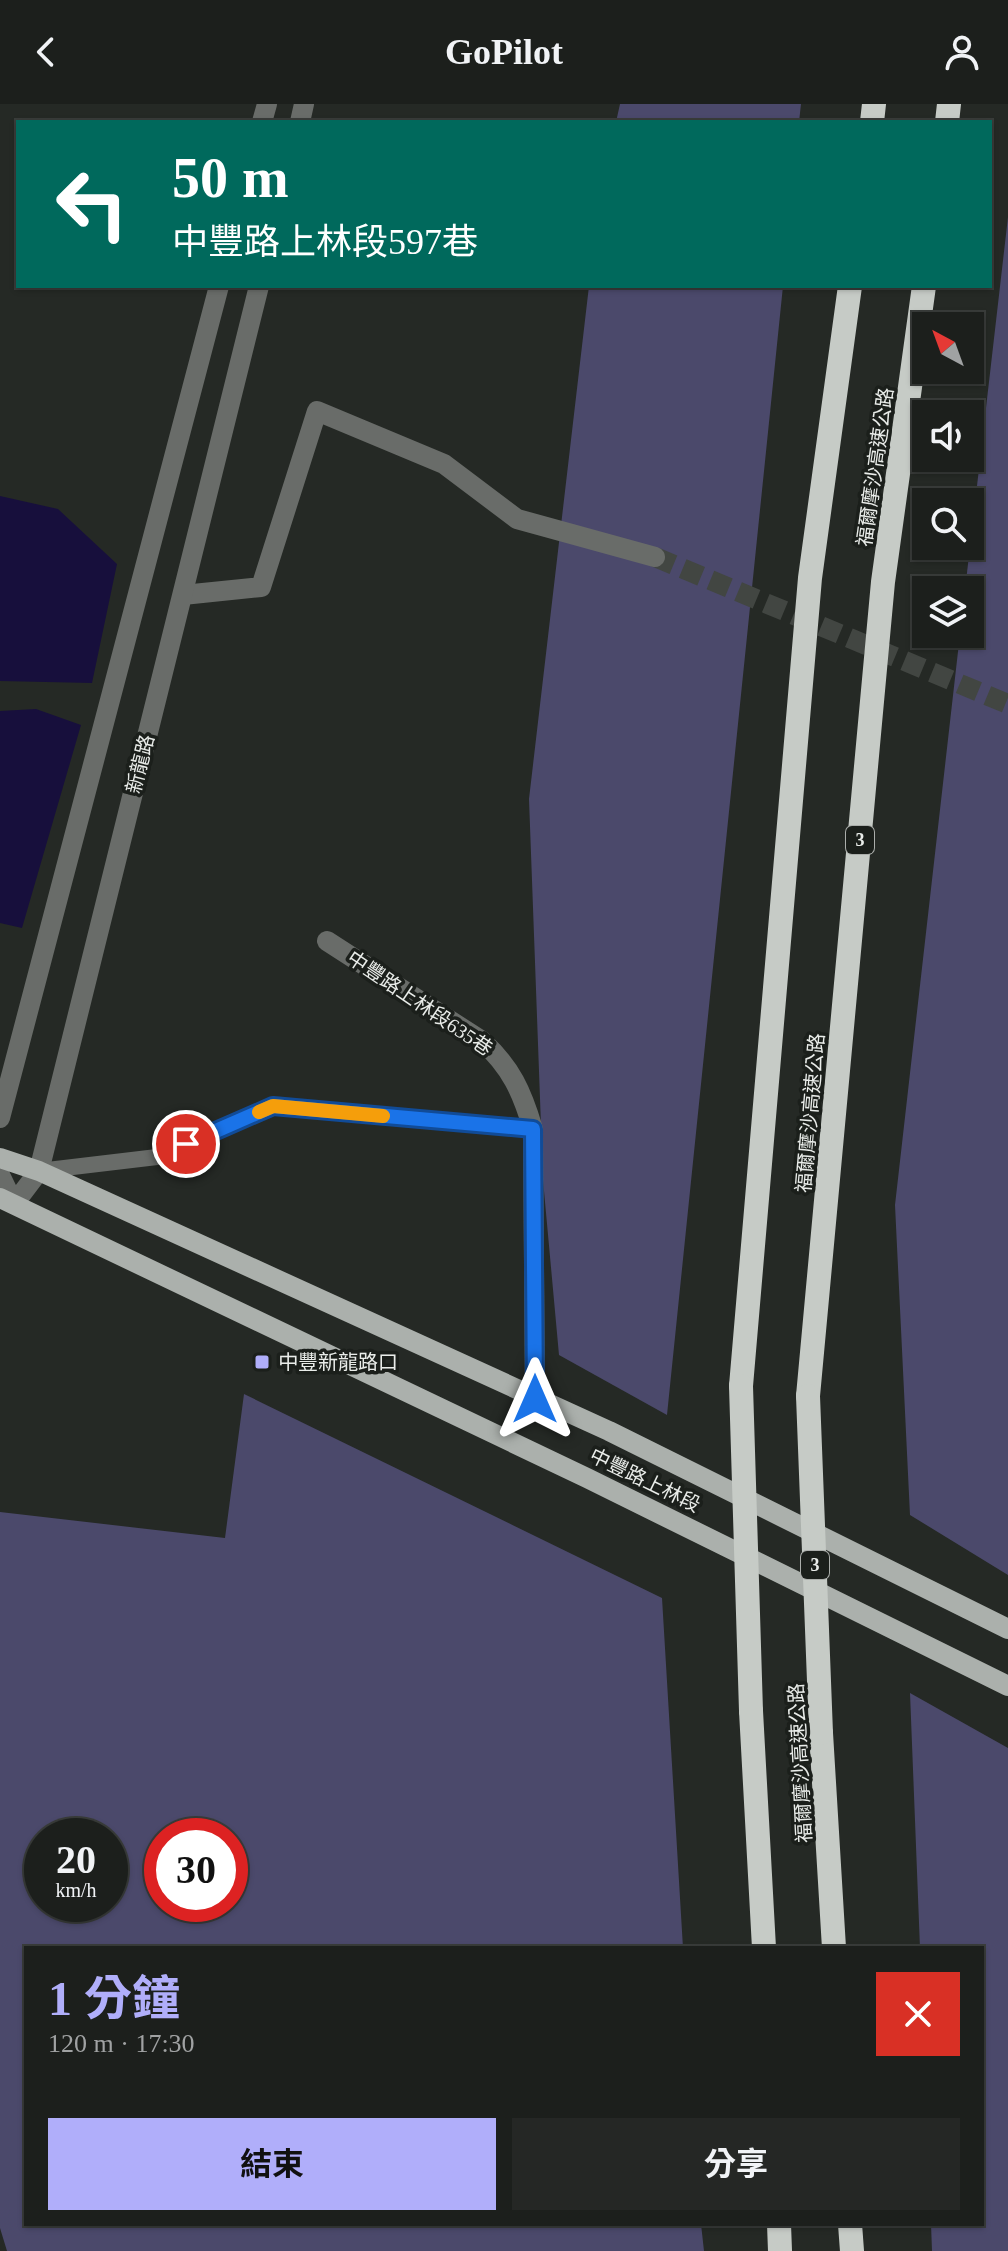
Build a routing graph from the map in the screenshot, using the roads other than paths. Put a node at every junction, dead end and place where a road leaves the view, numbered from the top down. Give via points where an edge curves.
1 (218, 288) edge
2 (259, 288) edge
3 (850, 288) edge
4 (924, 288) edge
5 (655, 557) tunnel mouth
6 (183, 595) junction
7 (327, 941) dead end
8 (0, 1118) edge
9 (533, 1129) junction
10 (0, 1158) edge
11 (39, 1171) junction
12 (0, 1175) edge
13 (7, 1201) edge
14 (535, 1399) junction
15 (1008, 1629) edge
16 (1008, 1686) edge
17 (764, 1946) edge
18 (834, 1946) edge
19 (779, 2226) edge
20 (850, 2226) edge
21 (780, 2251) edge
22 (852, 2251) edge

1 - 8 street
2 - 6 street, 新龍路
3 - 17 highway, bridge via 810,578 741,1386
4 - 18 highway, 福爾摩沙高速公路 / 3, bridge via 883,582 808,1396
5 - 6 street via 517,519 444,464 317,411 261,587
6 - 11 street, 新龍路
7 - 9 street, 中豐路上林段635巷 via 502,1059 521,1089
9 - 11 lane via 273,1106 157,1157
9 - 14 street, 中豐路上林段635巷
10 - 11 main road, 中豐路上林段 / 3
11 - 13 street, 新龍路
11 - 14 main road, 中豐路上林段 / 3
12 - 13 street
13 - 16 main road, 中豐路上林段 / 3
14 - 15 main road, 中豐路上林段 / 3
19 - 21 highway
20 - 22 highway

